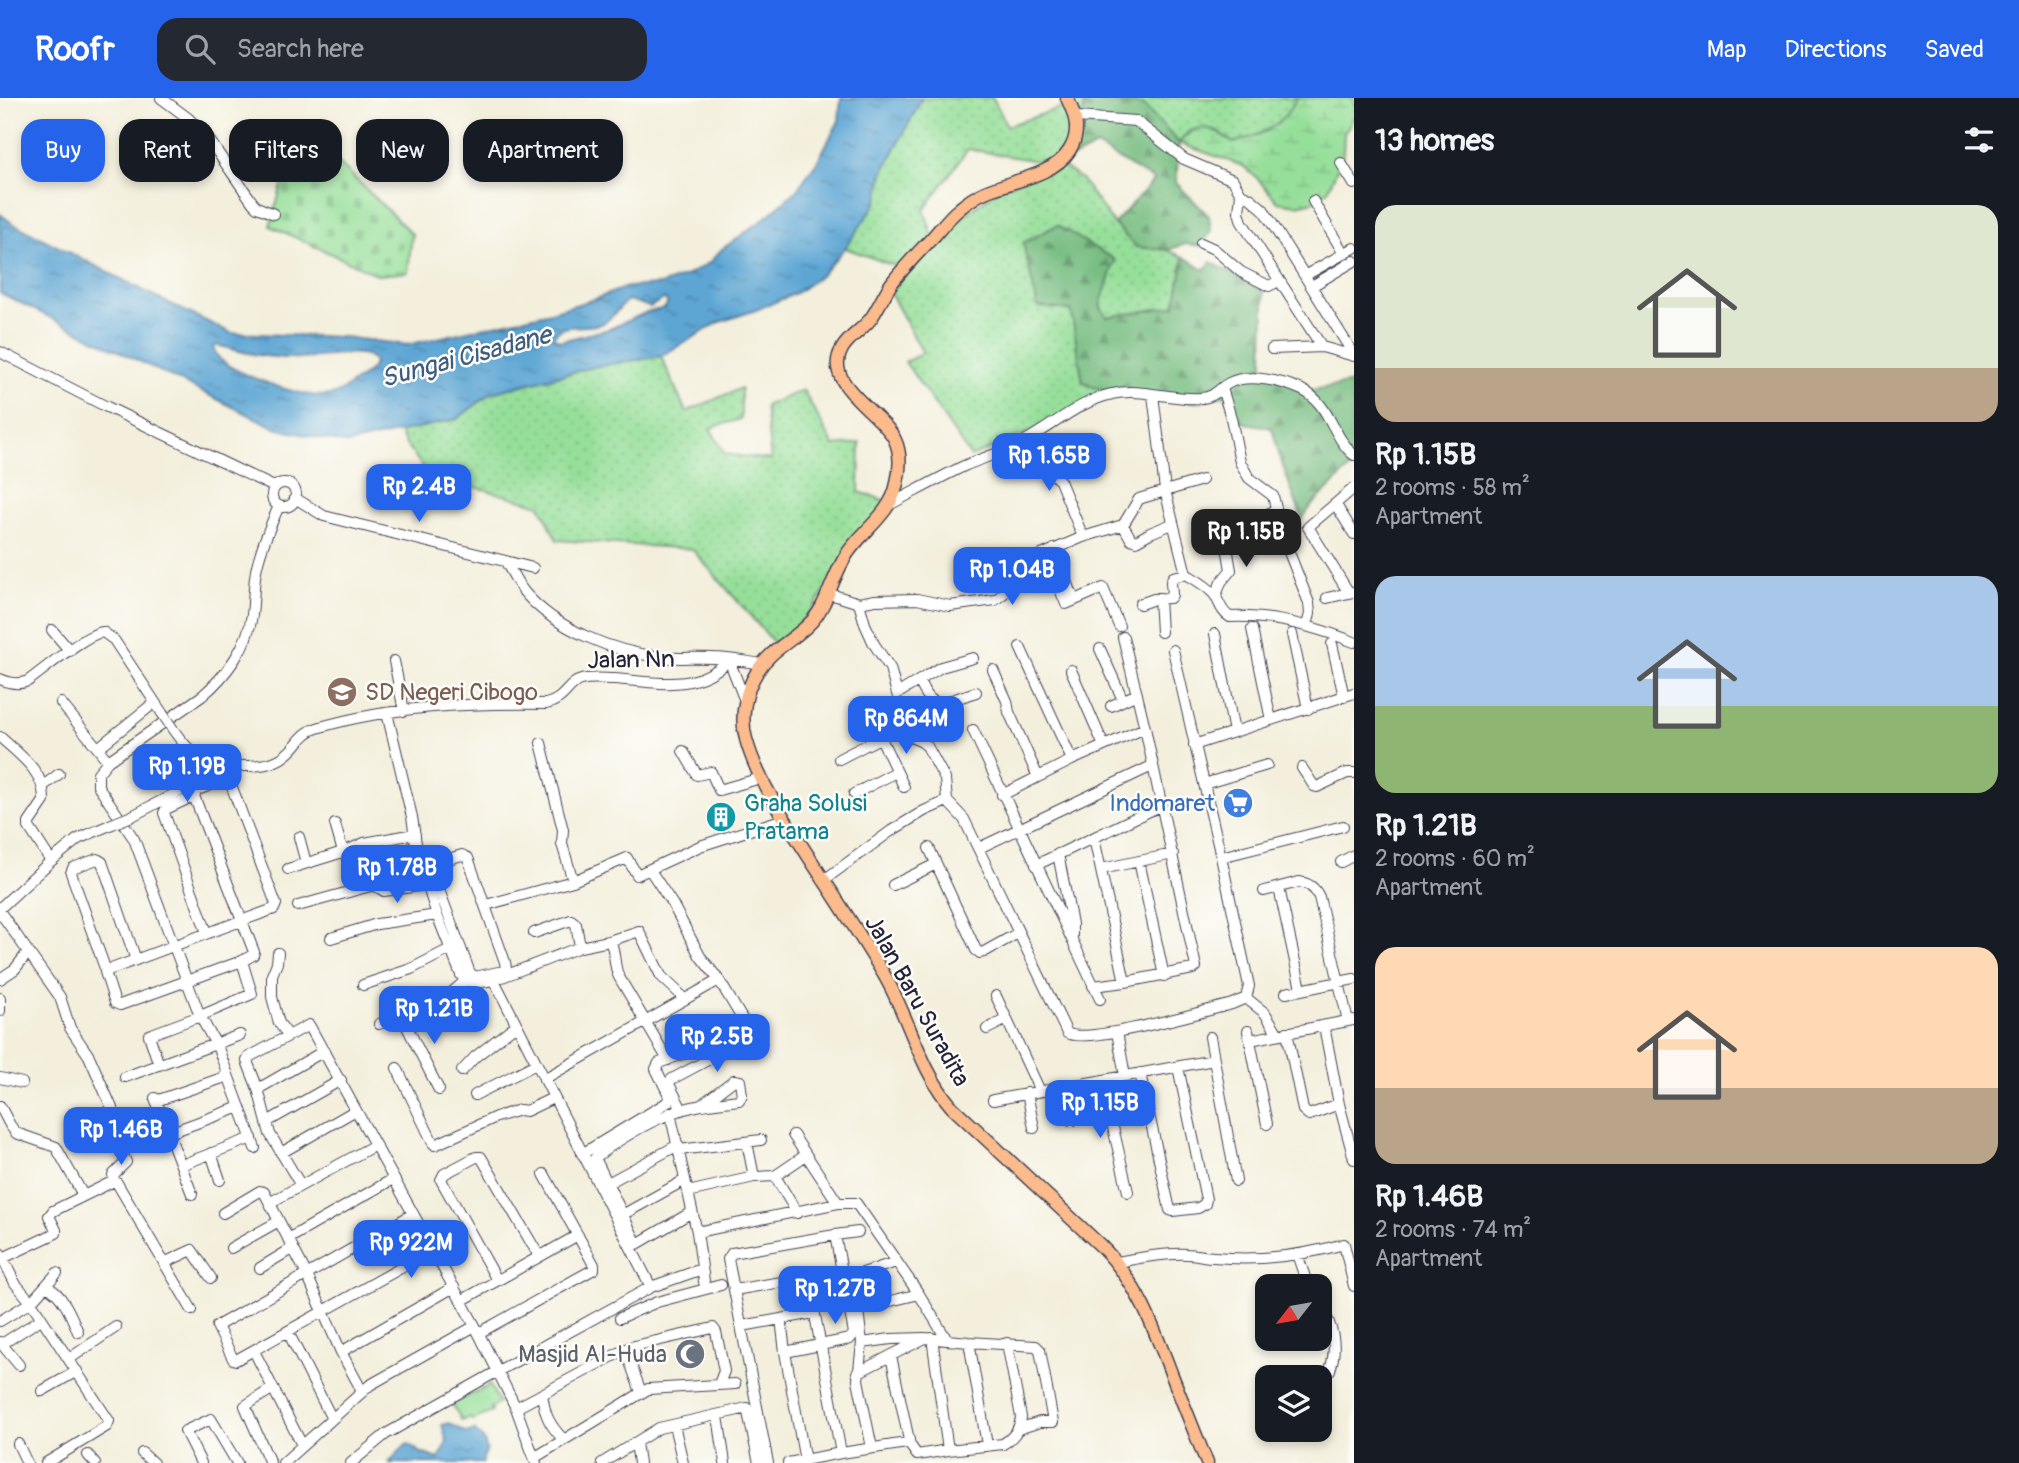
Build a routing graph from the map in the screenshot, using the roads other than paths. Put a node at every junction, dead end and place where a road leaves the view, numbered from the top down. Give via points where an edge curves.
1 (161, 98) edge
2 (1067, 98) edge
3 (1076, 117) junction
4 (1341, 163) dead end
5 (1354, 184) edge
6 (1241, 194) junction
7 (1313, 201) dead end
8 (274, 214) dead end
9 (1201, 243) dead end
10 (1351, 260) edge
11 (1306, 275) junction
12 (1279, 281) junction
13 (1312, 285) junction
14 (1322, 347) junction
15 (1272, 349) dead end
16 (0, 352) edge
17 (1354, 356) edge
18 (1222, 388) junction
19 (1153, 395) junction
20 (1019, 444) junction
21 (1354, 455) edge
22 (1202, 480) dead end
23 (274, 487) junction
24 (1354, 488) edge
25 (1165, 490) junction
26 (295, 498) junction
27 (889, 505) junction
28 (1336, 505) junction
29 (279, 506) junction
30 (1275, 509) junction
31 (1172, 524) junction
32 (1123, 525) junction
33 (1354, 534) edge
34 (1083, 537) junction
35 (1054, 549) junction
36 (505, 561) junction
37 (533, 568) dead end
38 (1185, 574) junction
39 (827, 593) junction
40 (1352, 593) edge
41 (1216, 596) junction
42 (1159, 598) junction
43 (1327, 598) dead end
44 (859, 603) junction
45 (1140, 604) dead end
46 (1307, 625) junction
47 (1119, 626) dead end
48 (1252, 629) dead end
49 (52, 630) dead end
50 (1161, 632) dead end
51 (1215, 634) dead end
52 (1292, 634) dead end
53 (1123, 637) dead end
54 (1354, 642) edge
55 (1332, 644) dead end
56 (1020, 647) dead end
57 (1100, 649) dead end
58 (1173, 650) dead end
59 (70, 651) junction
60 (973, 658) dead end
61 (729, 660) junction
62 (394, 661) dead end
63 (762, 664) junction
64 (993, 670) dead end
65 (1071, 670) dead end
66 (0, 680) edge
67 (919, 681) junction
68 (976, 692) dead end
69 (1137, 694) junction
70 (1349, 695) edge
71 (1123, 700) junction
72 (746, 702) junction
73 (61, 703) dead end
74 (1111, 706) dead end
75 (149, 707) dead end
76 (1308, 709) junction
77 (404, 711) junction
78 (387, 713) junction
79 (1271, 720) junction
80 (879, 723) dead end
81 (1145, 728) junction
82 (895, 730) junction
83 (973, 730) dead end
84 (1234, 732) junction
85 (0, 737) edge
86 (881, 738) junction
87 (541, 743) dead end
88 (1194, 745) junction
89 (1104, 746) junction
90 (98, 748) junction
91 (683, 751) dead end
92 (839, 759) dead end
93 (1072, 760) junction
94 (108, 761) junction
95 (222, 765) junction
96 (1152, 765) junction
97 (1267, 765) dead end
98 (1302, 768) dead end
99 (896, 772) junction
100 (1354, 773) edge
101 (59, 774) dead end
102 (1038, 776) junction
103 (761, 778) junction
104 (1204, 784) junction
105 (43, 786) junction
106 (904, 788) dead end
107 (854, 794) dead end
108 (1002, 795) junction
109 (194, 796) junction
110 (947, 801) junction
111 (1162, 805) junction
112 (784, 819) junction
113 (335, 824) dead end
114 (1343, 826) dead end
115 (1019, 830) junction
116 (415, 834) junction
117 (299, 837) dead end
118 (1094, 838) junction
119 (929, 848) dead end
120 (979, 848) junction
121 (343, 852) junction
122 (1058, 854) junction
123 (1173, 854) junction
124 (1354, 855) edge
125 (1221, 857) junction
126 (51, 861) junction
127 (1139, 861) junction
128 (1341, 862) dead end
129 (306, 863) junction
130 (936, 864) junction
131 (1036, 865) junction
132 (288, 869) dead end
133 (1101, 869) junction
134 (650, 870) junction
135 (824, 880) junction
136 (573, 881) junction
137 (426, 885) junction
138 (893, 885) dead end
139 (1279, 888) junction
140 (1264, 891) dead end
141 (486, 905) junction
142 (298, 906) dead end
143 (0, 910) edge
144 (437, 915) junction
145 (242, 920) junction
146 (206, 933) junction
147 (534, 933) dead end
148 (1018, 933) junction
149 (331, 937) dead end
150 (1072, 938) junction
151 (609, 941) junction
152 (173, 945) junction
153 (580, 947) junction
154 (450, 949) junction
155 (28, 952) junction
156 (278, 953) dead end
157 (136, 960) junction
158 (242, 961) junction
159 (106, 971) junction
160 (1164, 976) junction
161 (493, 977) junction
162 (0, 979) edge
163 (1354, 979) edge
164 (719, 980) junction
165 (187, 981) junction
166 (465, 981) junction
167 (1125, 982) junction
168 (1337, 982) junction
169 (363, 985) dead end
170 (1093, 986) junction
171 (1301, 989) junction
172 (1286, 993) dead end
173 (996, 996) dead end
174 (0, 998) edge
175 (1246, 998) junction
176 (1100, 999) dead end
177 (684, 1000) junction
178 (0, 1011) edge
179 (401, 1015) junction
180 (200, 1016) junction
181 (1007, 1019) junction
182 (1351, 1020) edge
183 (645, 1021) junction
184 (379, 1024) dead end
185 (516, 1025) junction
186 (1324, 1026) junction
187 (987, 1029) dead end
188 (1117, 1032) junction
189 (1283, 1033) junction
190 (240, 1035) dead end
191 (288, 1035) junction
192 (1210, 1037) dead end
193 (749, 1038) dead end
194 (215, 1044) junction
195 (324, 1051) junction
196 (668, 1060) junction
197 (1214, 1060) junction
198 (536, 1063) junction
199 (159, 1065) junction
200 (1178, 1067) junction
201 (397, 1068) dead end
202 (462, 1071) dead end
203 (1140, 1073) junction
204 (228, 1076) junction
205 (1125, 1076) junction
206 (125, 1077) dead end
207 (0, 1078) edge
208 (544, 1079) junction
209 (341, 1080) junction
210 (1102, 1080) junction
211 (22, 1083) dead end
212 (1063, 1087) junction
213 (258, 1089) junction
214 (439, 1090) dead end
215 (1040, 1091) junction
216 (1027, 1093) junction
217 (475, 1094) dead end
218 (554, 1098) junction
219 (993, 1100) dead end
220 (1339, 1104) junction
221 (701, 1105) dead end
222 (0, 1106) edge
223 (240, 1107) junction
224 (356, 1110) junction
225 (682, 1110) junction
226 (670, 1113) junction
227 (1072, 1121) dead end
228 (267, 1122) junction
229 (1267, 1124) dead end
230 (1034, 1128) dead end
231 (114, 1133) junction
232 (169, 1133) junction
233 (793, 1135) dead end
234 (761, 1140) dead end
235 (747, 1142) junction
236 (375, 1145) junction
237 (91, 1147) dead end
238 (678, 1148) junction
239 (211, 1153) junction
240 (281, 1153) junction
241 (582, 1154) junction
242 (806, 1155) junction
243 (1354, 1160) edge
244 (181, 1165) junction
245 (544, 1174) dead end
246 (775, 1176) junction
247 (754, 1177) junction
248 (393, 1179) junction
249 (220, 1180) dead end
250 (685, 1180) junction
251 (114, 1181) junction
252 (1236, 1181) dead end
253 (608, 1183) junction
254 (300, 1184) junction
255 (688, 1192) junction
256 (1128, 1192) dead end
257 (192, 1194) dead end
258 (83, 1195) junction
259 (271, 1202) junction
260 (838, 1203) junction
261 (692, 1212) junction
262 (223, 1213) dead end
263 (797, 1213) junction
264 (412, 1214) junction
265 (624, 1214) junction
266 (279, 1221) junction
267 (697, 1232) junction
268 (858, 1232) dead end
269 (578, 1235) junction
270 (835, 1236) junction
271 (291, 1243) junction
272 (232, 1248) dead end
273 (433, 1250) junction
274 (1297, 1254) junction
275 (1, 1255) edge
276 (539, 1256) junction
277 (896, 1262) junction
278 (1117, 1262) junction
279 (164, 1263) junction
280 (260, 1268) dead end
281 (702, 1269) junction
282 (1351, 1269) edge
283 (842, 1272) junction
284 (57, 1273) dead end
285 (1304, 1274) edge
286 (307, 1275) junction
287 (211, 1278) dead end
288 (808, 1278) junction
289 (497, 1280) junction
290 (721, 1285) dead end
291 (46, 1286) junction
292 (1354, 1286) edge
293 (454, 1287) junction
294 (651, 1287) junction
295 (705, 1288) junction
296 (734, 1290) junction
297 (919, 1294) junction
298 (461, 1301) junction
299 (31, 1302) junction
300 (858, 1309) junction
301 (192, 1310) dead end
302 (323, 1311) junction
303 (814, 1313) junction
304 (620, 1318) dead end
305 (41, 1319) junction
306 (781, 1319) junction
307 (0, 1321) edge
308 (742, 1326) junction
309 (116, 1327) dead end
310 (477, 1330) junction
311 (78, 1332) dead end
312 (288, 1332) junction
313 (1332, 1333) edge
314 (928, 1338) junction
315 (947, 1340) junction
316 (969, 1342) junction
317 (1, 1343) edge
318 (862, 1343) junction
319 (1007, 1343) junction
320 (821, 1346) junction
321 (625, 1349) junction
322 (254, 1351) junction
323 (341, 1352) junction
324 (785, 1352) junction
325 (891, 1356) junction
326 (69, 1359) junction
327 (19, 1365) dead end
328 (1332, 1365) edge
329 (77, 1371) junction
330 (498, 1371) junction
331 (857, 1373) junction
332 (719, 1384) junction
333 (735, 1384) dead end
334 (273, 1388) junction
335 (42, 1391) dead end
336 (362, 1391) junction
337 (641, 1392) junction
338 (542, 1394) junction
339 (516, 1408) junction
340 (718, 1416) junction
341 (1021, 1418) junction
342 (332, 1419) junction
343 (1040, 1422) junction
344 (674, 1425) junction
345 (1018, 1429) junction
346 (563, 1439) junction
347 (636, 1443) junction
348 (18, 1444) dead end
349 (909, 1445) junction
350 (987, 1445) junction
351 (302, 1446) junction
352 (872, 1448) junction
353 (948, 1450) junction
354 (142, 1453) dead end
355 (841, 1453) junction
356 (535, 1460) edge
357 (806, 1461) junction
358 (27, 1463) edge
359 (46, 1463) edge
360 (153, 1463) edge
361 (201, 1463) edge
362 (237, 1463) edge
363 (270, 1463) edge
364 (283, 1463) edge
365 (351, 1463) edge
366 (602, 1463) edge
367 (639, 1463) edge
368 (683, 1463) edge
369 (725, 1463) edge
370 (759, 1463) edge
371 (768, 1463) edge
372 (788, 1463) edge
373 (1207, 1463) edge

1 - 8 street via 207,137 253,203
2 - 3 main road
3 - 6 street via 1136,121 1184,159 1233,180
3 - 27 main road, Jalan Baru Suradita via 1075,138 1061,161 983,193 956,211 839,352 838,368 849,391 888,427 898,447 900,468
4 - 5 street
6 - 11 street via 1263,209
6 - 12 street via 1242,222
7 - 10 street
9 - 12 street via 1269,286
10 - 11 street
10 - 13 street
11 - 13 street
12 - 14 street
13 - 17 street
14 - 15 street
14 - 17 street
16 - 23 street
18 - 19 street via 1201,399
18 - 21 street via 1257,378 1300,389 1314,397
18 - 30 street via 1240,462 1249,478 1273,496
19 - 20 street via 1125,392 1105,396
19 - 25 street
20 - 27 street
20 - 34 street via 1060,481
22 - 25 street
23 - 26 street via 287,483
23 - 29 street via 272,498
24 - 28 street
25 - 31 street
25 - 32 street via 1139,499
26 - 29 street via 287,506
26 - 36 street via 324,516
27 - 39 main road, Jalan Baru Suradita via 848,552
28 - 33 street
28 - 40 street via 1308,527
29 - 94 street via 263,541 252,616 240,651 202,696
30 - 41 street via 1258,522 1220,538 1231,570
30 - 46 street via 1309,603
31 - 32 street via 1136,541
31 - 38 street
32 - 34 street
34 - 35 street
35 - 44 street via 1039,556 995,600 950,606 917,599
35 - 47 street via 1074,599 1103,588
36 - 37 street
36 - 61 street via 541,609 596,641 660,657
38 - 41 street
38 - 42 street via 1173,577 1170,598
39 - 44 street
39 - 63 main road, Jalan Baru Suradita via 814,619
40 - 43 street
41 - 46 street via 1230,617
42 - 45 street
42 - 50 street
44 - 67 street via 890,668 897,694
46 - 54 street
48 - 79 street
49 - 59 street
51 - 84 street
52 - 76 street
53 - 69 street
55 - 70 street
56 - 93 street
57 - 71 street
58 - 88 street
59 - 66 street, Jalan Nn via 23,684
59 - 95 street, Jalan Nn, bridge via 97,632 109,635 181,741 194,755
60 - 67 street via 941,667
61 - 63 street
61 - 72 street
61 - 77 street, Jalan Nn via 709,674 662,685 582,679 557,701 546,704
62 - 77 street
63 - 72 main road, Jalan Baru Suradita
64 - 102 street
65 - 89 street
67 - 68 street via 934,703
69 - 71 street
69 - 81 street
70 - 76 street
71 - 74 street
72 - 103 main road, Jalan Baru Suradita via 745,738
73 - 90 street
75 - 90 street
76 - 79 street
77 - 78 street, Jalan Nn
78 - 95 street, Jalan Nn via 315,729 271,764
78 - 116 street
79 - 84 street
80 - 82 street
81 - 89 street
81 - 96 street
82 - 86 street
82 - 110 street via 928,746 945,779
83 - 108 street
84 - 88 street
85 - 105 street via 28,762
86 - 92 street
86 - 99 street
87 - 136 street
88 - 104 street
89 - 93 street
90 - 94 street
91 - 103 street via 697,775 711,772 719,790
93 - 102 street
94 - 152 street via 99,773 98,786 134,839
95 - 126 street, bridge via 132,816 78,839
96 - 111 street
96 - 115 street
97 - 104 street
98 - 100 street via 1317,787
99 - 106 street
99 - 107 street
101 - 105 street
102 - 108 street
103 - 112 main road, Jalan Baru Suradita
104 - 125 street
105 - 126 street via 44,801 29,827
108 - 115 street
109 - 145 street
109 - 145 street via 197,790 227,779 230,782 276,904 274,909
109 - 146 street via 164,813
110 - 120 street via 964,819
110 - 135 street via 891,831
111 - 118 street
111 - 123 street
112 - 134 street via 700,846
112 - 135 main road, Jalan Baru Suradita
113 - 121 street
114 - 125 street
115 - 120 street
115 - 131 street
116 - 121 street
116 - 137 street
117 - 129 street
118 - 122 street
118 - 133 street
119 - 130 street
120 - 148 street
121 - 129 street
122 - 131 street
122 - 150 street
123 - 127 street
123 - 160 street via 1196,967
124 - 128 street
125 - 175 street via 1249,986
126 - 143 street
127 - 133 street
127 - 160 street
129 - 132 street
130 - 138 street
130 - 148 street via 976,950 984,952
131 - 150 street
133 - 167 street
134 - 136 street via 637,874 627,858
134 - 164 street
135 - 278 main road, Jalan Baru Suradita via 883,973 945,1100
136 - 141 street
137 - 142 street via 384,891 374,885
137 - 144 street
139 - 140 street
139 - 168 street via 1305,882 1320,897
139 - 171 street
141 - 161 street via 506,966
141 - 161 street via 466,856 432,865 470,973
143 - 155 street
144 - 149 street
144 - 154 street
145 - 146 street
145 - 158 street via 254,952
146 - 152 street
147 - 153 street via 571,920
148 - 188 street via 1067,1033
150 - 170 street
151 - 153 street
151 - 177 street via 639,931 661,976
151 - 183 street via 616,971
152 - 157 street
152 - 165 street
153 - 161 street
154 - 166 street
154 - 169 street via 411,969
155 - 162 street
155 - 231 street via 60,997 70,1028 89,1056 112,1108 108,1117
156 - 191 street via 272,997 279,1023
157 - 159 street
157 - 159 street via 102,862 97,859 71,873
158 - 165 street
158 - 180 street via 252,994
159 - 165 street via 115,1003 120,1005
160 - 167 street
161 - 166 street
161 - 185 street
163 - 168 street
164 - 177 street
164 - 196 street via 744,1022
165 - 180 street
166 - 179 street via 438,1001
167 - 170 street
168 - 171 street
168 - 182 street
170 - 176 street
171 - 172 street
173 - 181 street
174 - 178 street
175 - 188 street
175 - 189 street
177 - 183 street
179 - 184 street
179 - 214 street
180 - 194 street
180 - 199 street via 149,1035
181 - 187 street
181 - 215 street
182 - 186 street
183 - 196 street
183 - 208 street
185 - 198 street
185 - 202 street
186 - 189 street
186 - 220 street
188 - 205 street
189 - 220 street via 1303,1111 1308,1115
189 - 229 street via 1249,1036
190 - 194 street
191 - 195 street via 309,1024
191 - 213 street via 247,1058
192 - 197 street
193 - 225 street via 669,1082
194 - 199 street
194 - 204 street
195 - 209 street
195 - 213 street
196 - 241 street via 656,1069 670,1095 668,1102
197 - 200 street
197 - 252 street
198 - 208 street
198 - 217 street
199 - 206 street
200 - 203 street
200 - 203 street via 1206,1199 1198,1208 1170,1210
201 - 218 street via 435,1145 496,1116 526,1111
203 - 205 street
204 - 223 street
204 - 232 street via 156,1100
205 - 210 street
207 - 211 street
208 - 218 street
209 - 224 street
209 - 228 street
210 - 212 street
210 - 256 street
212 - 215 street
212 - 227 street
213 - 228 street
215 - 216 street
216 - 219 street
216 - 230 street
218 - 241 street
220 - 243 street
221 - 225 street
222 - 258 street via 16,1133 55,1147
223 - 232 street
223 - 239 street via 254,1143
224 - 236 street
224 - 240 street
225 - 226 street
226 - 238 street
226 - 253 street via 596,1157
228 - 240 street
231 - 237 street
231 - 251 street via 126,1162
232 - 244 street
233 - 242 street
234 - 235 street
235 - 238 street
235 - 247 street
236 - 248 street
236 - 254 street
238 - 250 street
238 - 253 street
239 - 244 street
239 - 249 street
240 - 254 street
241 - 294 street
242 - 246 street
242 - 260 street
244 - 257 street
245 - 269 street
246 - 247 street
246 - 263 street
247 - 255 street
248 - 264 street
248 - 271 street
250 - 255 street
250 - 265 street
251 - 258 street
251 - 279 street
253 - 265 street
254 - 259 street
255 - 261 street
258 - 275 street via 50,1214 55,1233
259 - 262 street via 262,1191
259 - 266 street
260 - 263 street
260 - 277 street via 856,1203
261 - 265 street via 637,1244
261 - 267 street
263 - 267 street
264 - 273 street
264 - 286 street
266 - 271 street
266 - 272 street
267 - 281 street
268 - 270 street
269 - 276 street
269 - 310 street via 594,1265 592,1272
270 - 283 street
270 - 296 street via 732,1253 728,1258
271 - 280 street
271 - 286 street
273 - 293 street
273 - 302 street
274 - 278 street via 1222,1258 1177,1254
274 - 282 street via 1343,1244
274 - 285 street
275 - 299 street
276 - 289 street
276 - 289 street via 481,1157 444,1174 441,1180
277 - 297 street
277 - 300 street via 854,1276
278 - 373 main road, Jalan Baru Suradita via 1147,1312
279 - 287 street via 192,1250
279 - 301 street
281 - 294 street
281 - 295 street
282 - 292 street
283 - 288 street
283 - 320 street via 854,1333 850,1339
284 - 291 street
286 - 302 street
286 - 322 street via 217,1326 233,1359
288 - 296 street
288 - 303 street
289 - 298 street
290 - 295 street
291 - 299 street
291 - 311 street via 61,1299
293 - 298 street
293 - 323 street
294 - 330 street
295 - 304 street
296 - 308 street
297 - 300 street
297 - 315 street
298 - 310 street
299 - 305 street
299 - 307 street
300 - 318 street
302 - 312 street
302 - 323 street
303 - 306 street
303 - 320 street
305 - 317 street
305 - 326 street
306 - 308 street
306 - 324 street
308 - 371 street
309 - 326 street
310 - 330 street
310 - 336 street
312 - 322 street
312 - 342 street
313 - 328 street
314 - 315 street
314 - 318 street
314 - 325 street
314 - 353 street
315 - 316 street
316 - 319 street
316 - 350 street
317 - 327 street
318 - 331 street
319 - 341 street
319 - 343 street via 1040,1350 1053,1422
320 - 324 street
320 - 355 street
321 - 332 street via 713,1328 724,1371
321 - 337 street
321 - 338 street
322 - 334 street
323 - 336 street
324 - 357 street
325 - 331 street
325 - 349 street
326 - 329 street
329 - 335 street
329 - 359 street via 109,1424
330 - 339 street
330 - 365 street via 386,1434
331 - 352 street
332 - 333 street
332 - 337 street
334 - 351 street
334 - 363 street via 245,1406
336 - 342 street
337 - 346 street
338 - 339 street
338 - 346 street via 545,1413
339 - 356 street
340 - 344 street
340 - 369 street
340 - 370 street via 747,1409
341 - 343 street
341 - 345 street
342 - 351 street
343 - 345 street
344 - 347 street via 651,1432
344 - 368 street
345 - 350 street via 1003,1444
346 - 356 street
347 - 366 street
347 - 367 street
348 - 358 street
349 - 352 street
349 - 353 street via 917,1455
350 - 353 street
351 - 364 street
352 - 355 street
354 - 360 street
355 - 357 street
357 - 372 street
361 - 362 street via 185,1431 211,1419

